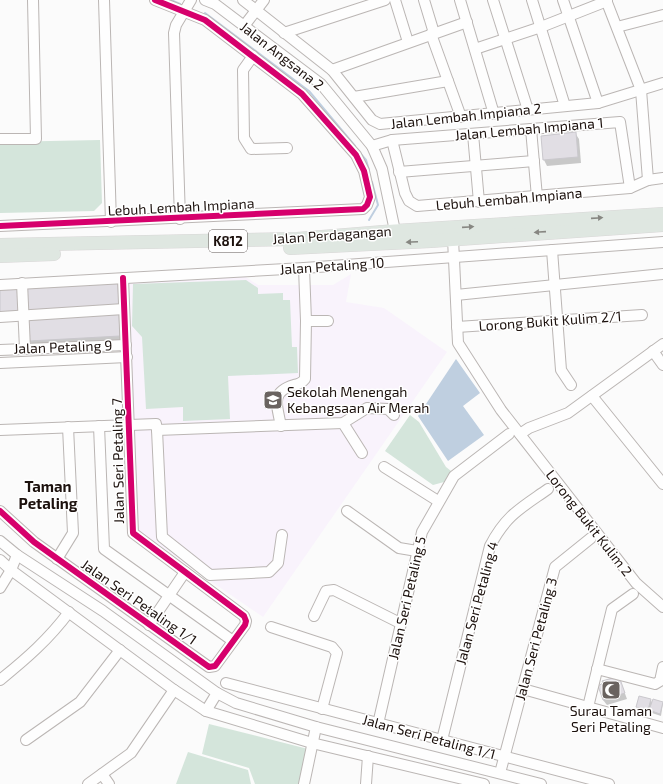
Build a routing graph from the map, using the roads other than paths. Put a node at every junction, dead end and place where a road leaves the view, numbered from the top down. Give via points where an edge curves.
1 (33, 0) edge
2 (104, 0) edge
3 (155, 0) edge
4 (191, 0) edge
5 (205, 0) edge
6 (243, 0) edge
7 (264, 0) edge
8 (385, 0) edge
9 (395, 0) edge
10 (424, 0) edge
11 (460, 0) edge
12 (493, 0) edge
13 (532, 0) edge
14 (563, 0) edge
15 (607, 1) edge
16 (255, 10) junction
17 (186, 12) junction
18 (663, 15) edge
19 (568, 17) junction
20 (466, 22) junction
21 (244, 26) junction
22 (541, 27) junction
23 (617, 27) junction
24 (284, 32) junction
25 (432, 34) junction
26 (505, 39) junction
27 (408, 42) junction
28 (475, 50) junction
29 (253, 56) junction
30 (332, 70) junction
31 (448, 81) junction
32 (663, 83) edge
33 (641, 90) junction
34 (354, 97) junction
35 (598, 103) junction
36 (565, 106) junction
37 (528, 110) junction
38 (494, 114) junction
39 (461, 117) junction
40 (531, 129) junction
41 (473, 134) junction
42 (0, 139) edge
43 (392, 140) junction
44 (372, 146) junction
45 (287, 148) dead end
46 (534, 161) junction
47 (476, 166) junction
48 (399, 172) junction
49 (663, 178) edge
50 (648, 180) junction
51 (630, 188) junction
52 (537, 197) junction
53 (479, 202) junction
54 (663, 214) edge
55 (180, 219) junction
56 (111, 222) junction
57 (663, 225) edge
58 (0, 226) edge
59 (395, 231) junction
60 (453, 239) junction
61 (663, 242) edge
62 (0, 245) edge
63 (552, 250) junction
64 (0, 256) edge
65 (454, 257) junction
66 (304, 268) junction
67 (663, 274) edge
68 (123, 278) junction
69 (22, 283) junction
70 (0, 284) edge
71 (555, 285) junction
72 (456, 295) junction
73 (124, 309) junction
74 (642, 315) dead end
75 (23, 316) junction
76 (0, 317) edge
77 (557, 320) junction
78 (306, 321) junction
79 (328, 321) dead end
80 (457, 327) junction
81 (663, 344) edge
82 (126, 345) junction
83 (25, 349) junction
84 (0, 350) edge
85 (653, 351) junction
86 (127, 357) junction
87 (0, 364) edge
88 (663, 365) edge
89 (571, 385) dead end
90 (592, 396) junction
91 (394, 415) dead end
92 (343, 423) junction
93 (130, 424) junction
94 (99, 426) junction
95 (281, 426) junction
96 (68, 427) junction
97 (0, 430) edge
98 (157, 430) junction
99 (509, 434) dead end
100 (520, 434) junction
101 (362, 453) dead end
102 (384, 467) dead end
103 (663, 484) edge
104 (548, 488) dead end
105 (438, 501) junction
106 (0, 511) edge
107 (347, 511) dead end
108 (282, 535) dead end
109 (591, 538) dead end
110 (0, 541) edge
111 (418, 551) junction
112 (17, 555) junction
113 (57, 559) junction
114 (0, 560) edge
115 (11, 570) junction
116 (185, 572) junction
117 (0, 588) edge
118 (633, 594) dead end
119 (168, 597) junction
120 (663, 607) edge
121 (69, 612) junction
122 (241, 613) joint
123 (314, 616) dead end
124 (400, 623) junction
125 (149, 625) junction
126 (270, 627) dead end
127 (233, 641) junction
128 (120, 650) junction
129 (663, 667) edge
130 (597, 669) junction
131 (0, 680) edge
132 (226, 684) dead end
133 (523, 689) junction
134 (174, 690) junction
135 (217, 693) junction
136 (588, 707) junction
137 (322, 709) junction
138 (206, 711) junction
139 (378, 724) junction
140 (316, 727) junction
141 (663, 728) edge
142 (26, 740) dead end
143 (442, 740) junction
144 (312, 743) junction
145 (368, 756) junction
146 (505, 757) junction
147 (500, 773) junction
148 (102, 774) junction
149 (453, 780) edge
150 (88, 784) edge
151 (109, 784) edge
152 (304, 784) edge
153 (366, 784) edge
154 (484, 784) edge
155 (541, 784) edge
156 (609, 784) edge

1 - 42 street via 36,139
2 - 56 street
3 - 17 street
4 - 17 street
5 - 21 street, Jalan Angsana 2 via 215,4
6 - 16 street, Jalan Lembah Impiana 2
7 - 16 street
8 - 24 street
9 - 27 street
10 - 25 street
11 - 20 street
12 - 26 street
13 - 22 street
14 - 19 street
15 - 19 street
15 - 23 street
16 - 21 street
16 - 24 street, Jalan Lembah Impiana 2
17 - 29 street via 206,20
17 - 55 street via 176,25 174,34
18 - 23 street
19 - 22 street
19 - 35 street
20 - 25 street
20 - 28 street
21 - 44 street, Jalan Angsana 2 via 321,84
22 - 26 street
22 - 36 street
23 - 33 street
24 - 30 street, Jalan Lembah Impiana 2
25 - 27 street
25 - 31 street
26 - 28 street
26 - 37 street
27 - 30 street
28 - 38 street
29 - 45 street via 243,70 244,138 251,149
29 - 55 street, Lebuh Lembah Impiana via 302,94 356,156 364,171 370,197 367,205 363,209
30 - 34 street, Jalan Lembah Impiana 2
31 - 34 street
31 - 39 street
32 - 33 street, Jalan Lembah Impiana 2
33 - 35 street, Jalan Lembah Impiana 2
33 - 50 street
34 - 39 street, Jalan Lembah Impiana 2 via 372,120 380,124
35 - 36 street, Jalan Lembah Impiana 2
36 - 37 street, Jalan Lembah Impiana 2
37 - 38 street, Jalan Lembah Impiana 2
38 - 39 street, Jalan Lembah Impiana 2
40 - 41 street, Jalan Lembah Impiana 1
40 - 46 street
40 - 51 street, Jalan Lembah Impiana 1 via 620,122
41 - 43 street, Jalan Lembah Impiana 1
41 - 47 street
43 - 44 street, Jalan Lembah Impiana 1
43 - 48 street, Lebuh Lembah Impiana
44 - 59 street, Jalan Angsana 2 via 382,169
46 - 47 street
46 - 52 street
47 - 48 street
47 - 53 street
48 - 53 street, Lebuh Lembah Impiana via 409,201 417,206
49 - 50 street, Lebuh Lembah Impiana
50 - 51 street, Lebuh Lembah Impiana
51 - 52 street, Lebuh Lembah Impiana
52 - 53 street, Lebuh Lembah Impiana
59 -> 54 main road, Jalan Perdagangan / K812
55 - 56 street, Lebuh Lembah Impiana
56 - 58 street, Lebuh Lembah Impiana
57 -> 60 main road, Jalan Perdagangan / K812
59 - 62 main road, Jalan Perdagangan / K812 via 297,239
60 -> 64 main road, Jalan Perdagangan / K812 via 335,247
60 - 65 street, Lorong Bukit Kulim 2
61 - 63 street, Jalan Petaling 10
63 - 65 street, Jalan Petaling 10
63 - 71 street
65 - 66 street, Jalan Petaling 10
65 - 72 street, Lorong Bukit Kulim 2
66 - 68 street, Jalan Petaling 10
66 - 78 street
67 - 71 street
68 - 69 street, Jalan Petaling 10
68 - 73 street, Jalan Seri Petaling 7
69 - 70 street, Jalan Petaling 10
69 - 75 street
71 - 72 street
71 - 77 street
72 - 80 street, Lorong Bukit Kulim 2
73 - 75 street
73 - 82 street, Jalan Seri Petaling 7
74 - 77 street, Lorong Bukit Kulim 2/1
75 - 76 street
75 - 83 street
77 - 80 street, Lorong Bukit Kulim 2/1
77 - 89 street via 561,370
78 - 79 street
78 - 95 street via 305,379 301,383 284,388 279,393 276,400
80 - 100 street, Lorong Bukit Kulim 2 via 458,343 501,410
81 - 85 street
82 - 83 street, Jalan Petaling 9
82 - 86 street, Jalan Seri Petaling 7
83 - 84 street, Jalan Petaling 9
85 - 88 street
85 - 90 street
86 - 87 street
86 - 93 street, Jalan Seri Petaling 7
90 - 100 street via 568,413
90 - 103 street
91 - 92 street via 388,408 368,408
92 - 95 street
92 - 101 street
93 - 94 street
93 - 98 street via 156,424
93 - 116 street, Jalan Seri Petaling 7 via 133,533
94 - 96 street
94 - 119 street via 104,550
95 - 98 street
96 - 97 street
96 - 113 street via 73,533
98 - 108 street via 162,537 210,575 268,572 278,563
99 - 105 street, Jalan Seri Petaling 5 via 454,476
100 - 120 street, Lorong Bukit Kulim 2 via 636,583
102 - 105 street
104 - 143 street, Jalan Seri Petaling 4 via 512,514 499,528 490,546
105 - 111 street, Jalan Seri Petaling 5 via 422,532
106 - 113 street, Jalan Seri Petaling 1/1
107 - 111 street via 399,548
109 - 133 street, Jalan Seri Petaling 3 via 555,567
110 - 112 street
111 - 124 street, Jalan Seri Petaling 5
112 - 115 street
112 - 135 street via 103,611
113 - 125 street, Jalan Seri Petaling 1/1
114 - 115 street
115 - 117 street
115 - 121 street
116 - 119 street
116 - 122 street, Jalan Seri Petaling 7
118 - 130 street via 612,609
119 - 125 street
119 - 127 street
121 - 128 street
121 - 131 street via 33,654
122 - 127 street, Jalan Seri Petaling 1/1 via 246,621
123 - 124 street via 326,591 334,590
124 - 139 street, Jalan Seri Petaling 5
125 - 127 street, Jalan Seri Petaling 1/1 via 209,667 215,666
126 - 137 street via 332,647 337,652
128 - 134 street
128 - 142 street via 80,702
129 - 130 street via 658,684
130 - 136 street
132 - 137 street, Jalan Seri Petaling 1/1
133 - 136 street
133 - 146 street, Jalan Seri Petaling 3
134 - 138 street
134 - 148 street via 131,753
135 - 138 street
135 - 140 street via 236,703
136 - 141 street
137 - 139 street, Jalan Seri Petaling 1/1
138 - 144 street
139 - 143 street, Jalan Seri Petaling 1/1
140 - 144 street
140 - 147 street
143 - 146 street, Jalan Seri Petaling 1/1
144 - 145 street
144 - 152 street
145 - 149 street
145 - 153 street
146 - 147 street, Jalan Seri Petaling 3
146 - 156 street, Jalan Seri Petaling 1/1
147 - 155 street
148 - 150 street
148 - 151 street
149 - 154 street

